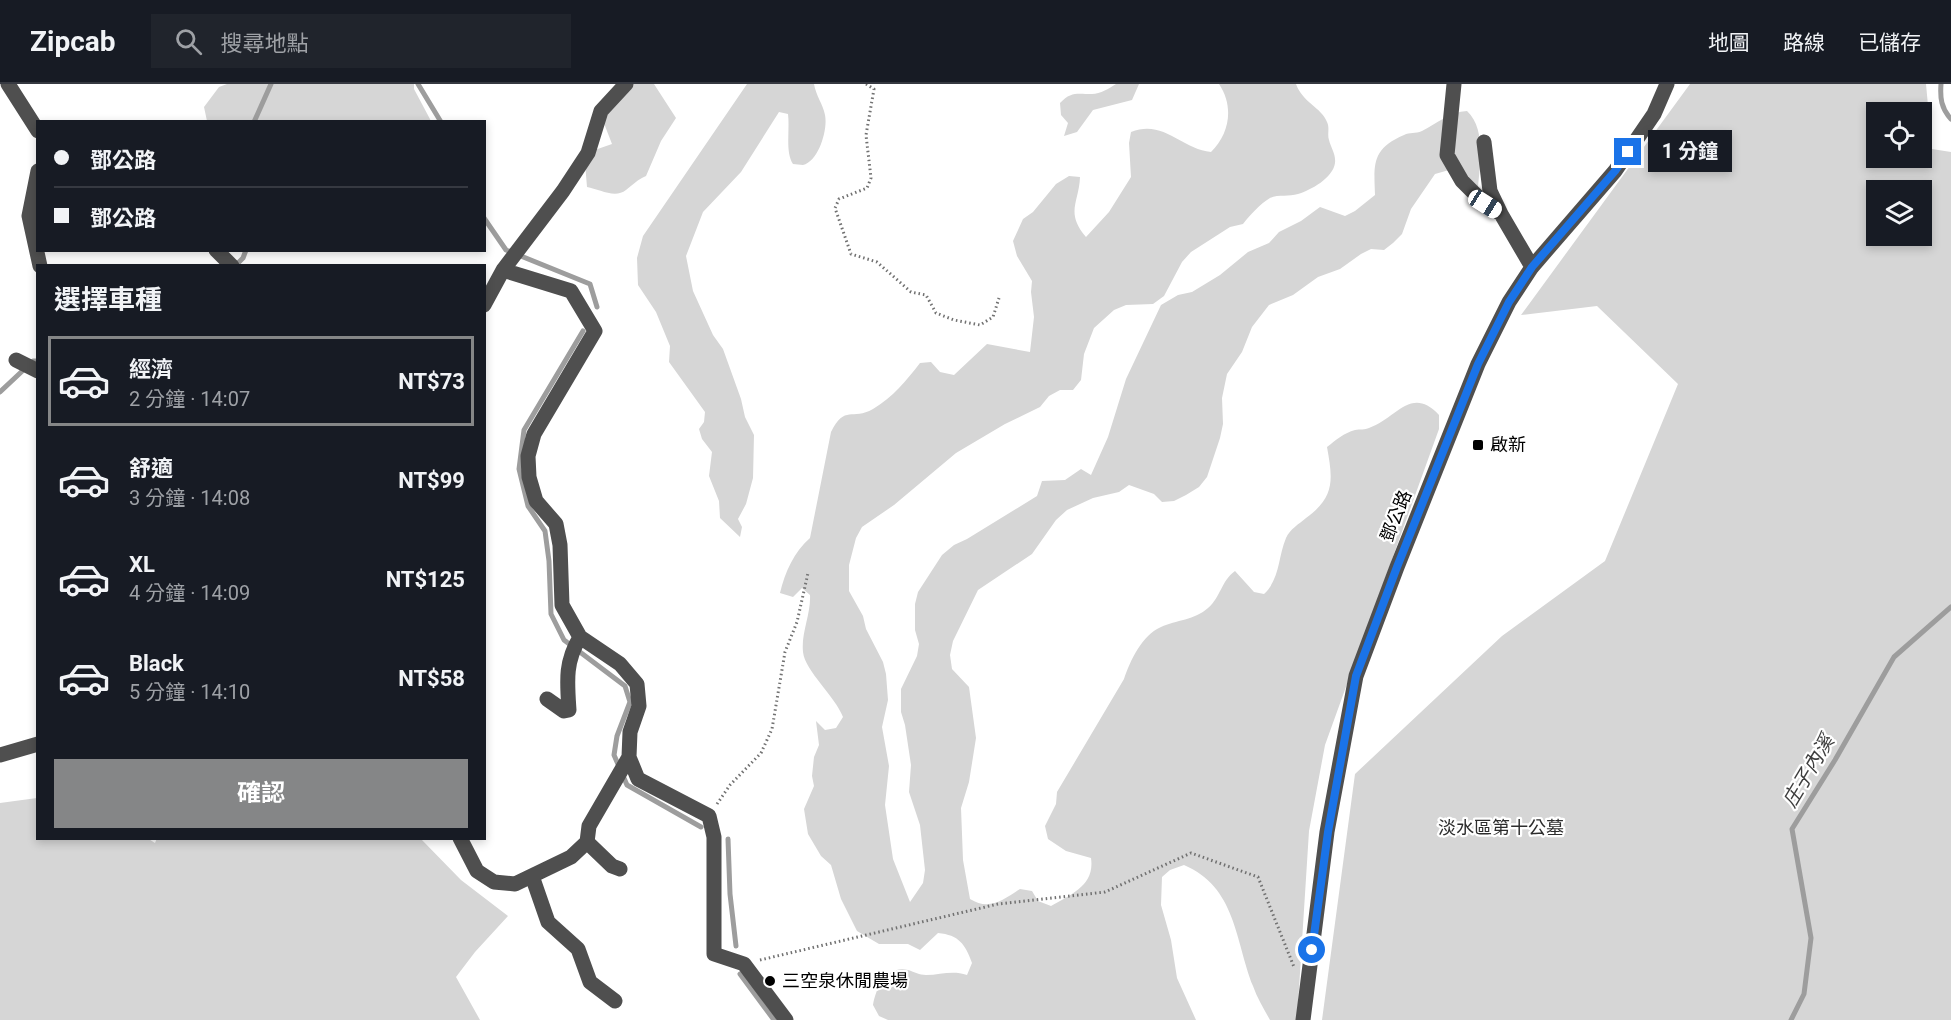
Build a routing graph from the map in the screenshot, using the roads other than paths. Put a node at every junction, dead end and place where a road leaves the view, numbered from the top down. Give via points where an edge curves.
1 (8, 84) edge
2 (626, 84) edge
3 (1454, 84) edge
4 (1667, 84) edge
5 (36, 128) edge
6 (1484, 142) dead end
7 (36, 180) edge
8 (1501, 214) junction
9 (36, 249) edge
10 (218, 252) edge
11 (230, 264) edge
12 (1532, 267) junction
13 (503, 270) junction
14 (486, 301) edge
15 (16, 360) dead end
16 (36, 370) edge
17 (580, 637) junction
18 (547, 699) dead end
19 (36, 745) edge
20 (0, 755) edge
21 (629, 757) junction
22 (461, 840) edge
23 (587, 842) junction
24 (621, 869) dead end
25 (532, 876) junction
26 (615, 1001) dead end
27 (786, 1020) edge
28 (1303, 1020) edge

1 - 5 street
2 - 13 street via 600,111 588,153
3 - 8 street via 1447,155 1462,181
4 - 12 street, 鄧公路 via 1654,114 1615,171
6 - 8 street via 1490,191
7 - 9 street via 28,216
8 - 12 street
10 - 11 street
12 - 28 street, 鄧公路 via 1509,302 1478,364 1356,676 1328,832
13 - 14 street
13 - 17 street via 571,291 595,331 534,434 528,456 536,501 556,524 562,605
15 - 16 street
17 - 18 street via 570,653 569,710 564,711
17 - 21 street via 620,664 637,684 639,706 630,732
19 - 20 street
21 - 23 street via 590,826
21 - 27 street via 638,779 709,816 714,837 714,954 744,964
22 - 25 street via 477,871 494,882 515,884
23 - 24 street via 612,866
23 - 25 street via 571,857
25 - 26 street via 548,922 578,949 590,982

